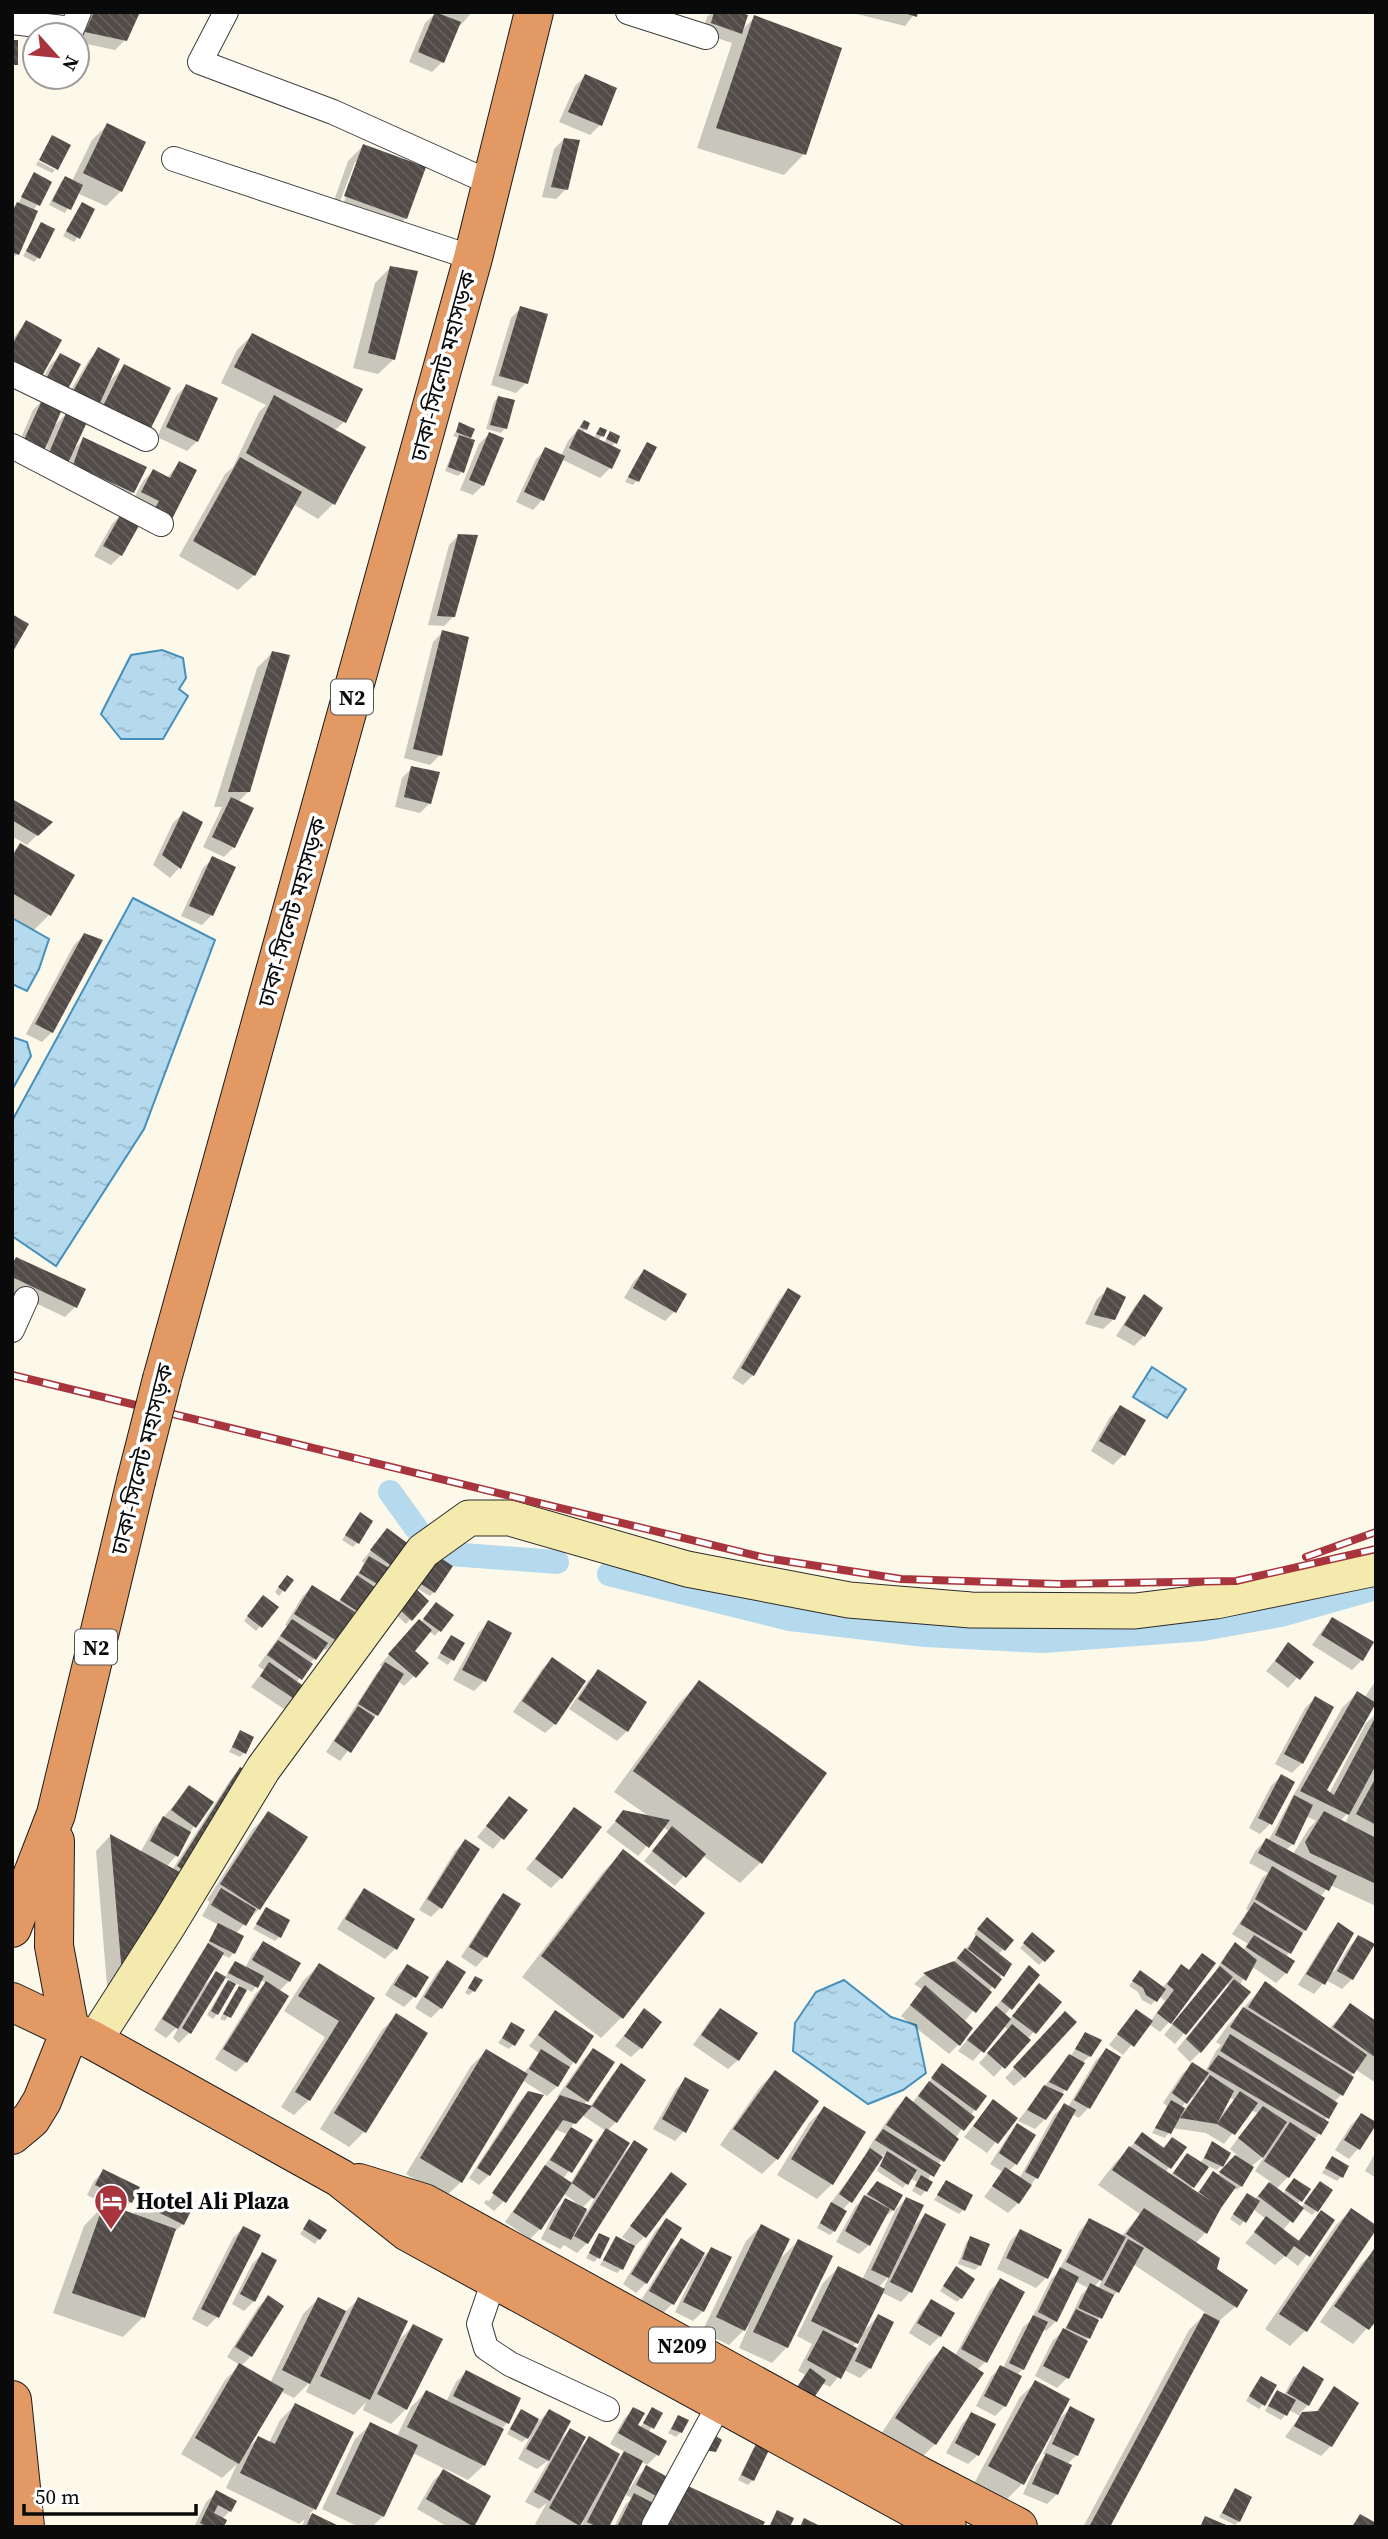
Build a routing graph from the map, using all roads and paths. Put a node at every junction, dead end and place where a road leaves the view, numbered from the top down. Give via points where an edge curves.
1 (79, 12) edge
2 (226, 12) edge
3 (534, 12) edge
4 (628, 12) edge
5 (12, 22) edge
6 (706, 37) dead end
7 (174, 159) dead end
8 (491, 183) junction
9 (473, 258) junction
10 (12, 374) edge
11 (146, 439) dead end
12 (12, 446) edge
13 (160, 524) dead end
14 (26, 1299) dead end
15 (12, 1330) edge
16 (1376, 1568) edge
17 (56, 1814) junction
18 (12, 1928) edge
19 (12, 2002) edge
20 (82, 2036) junction
21 (12, 2135) edge
22 (340, 2178) junction
23 (494, 2280) junction
24 (12, 2400) edge
25 (720, 2403) junction
26 (607, 2409) dead end
27 (654, 2525) dead end
28 (25, 2527) edge
29 (947, 2527) edge
30 (1018, 2527) edge

1 - 5 street via 72,29
2 - 8 street via 200,62 333,113
3 - 8 highway, ঢাকা-সিলেট মহাসড়ক / N2
4 - 6 street
7 - 9 street
8 - 9 highway, ঢাকা-সিলেট মহাসড়ক / N2
9 - 17 highway, ঢাকা-সিলেট মহাসড়ক / N2, bridge via 162,1379
10 - 11 street
12 - 13 street
14 - 15 street
16 - 20 street via 1216,1601 1135,1611 971,1610 835,1598 687,1569 510,1518 469,1518 423,1551 262,1769 169,1924
17 - 18 highway, ঢাকা-সিলেট মহাসড়ক / N2
17 - 20 highway, ঢাকা-সিলেট মহাসড়ক / N2 via 54,1946
19 - 20 highway
20 - 21 highway via 31,2119
20 - 22 highway, N209
22 - 23 highway, N209 via 408,2232
22 - 30 highway, N209 via 424,2203
23 - 25 highway, N209
23 - 26 street via 479,2324 486,2348
24 - 28 highway
25 - 27 street
25 - 29 highway, N209

